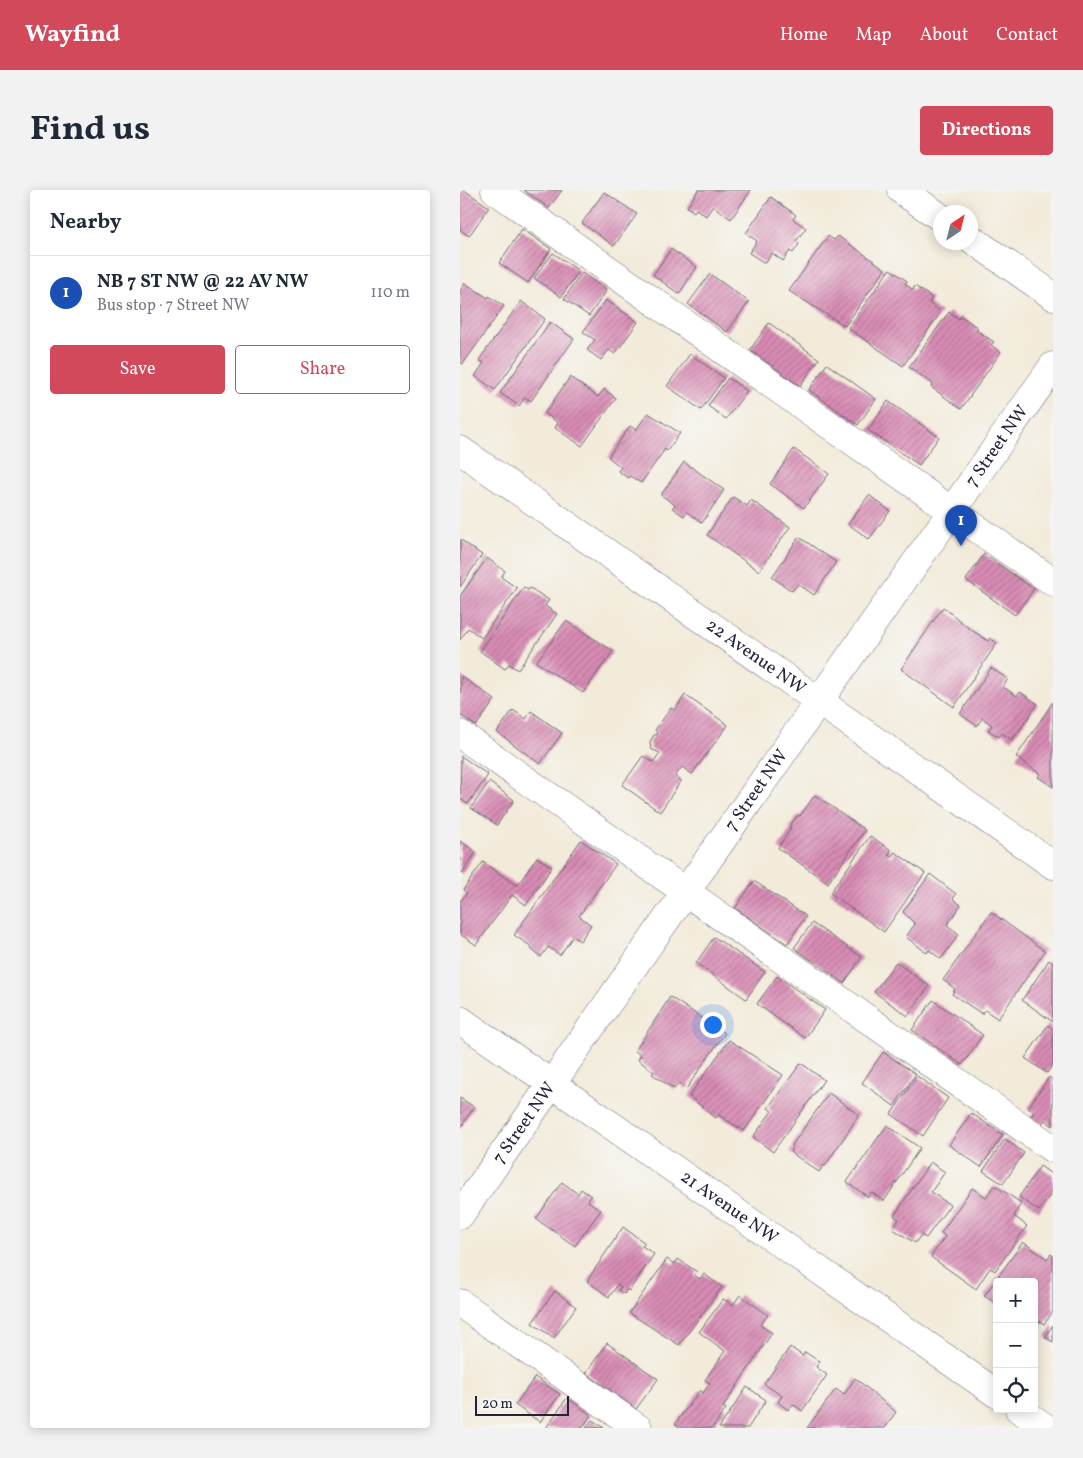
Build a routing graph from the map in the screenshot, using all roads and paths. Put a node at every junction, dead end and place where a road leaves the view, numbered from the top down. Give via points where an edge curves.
1 (495, 190) edge
2 (901, 190) edge
3 (933, 213) edge
4 (978, 244) edge
5 (1053, 296) edge
6 (1053, 366) edge
7 (460, 450) edge
8 (952, 511) junction
9 (1053, 582) edge
10 (821, 701) junction
11 (460, 734) edge
12 (1053, 865) edge
13 (685, 892) junction
14 (460, 1020) edge
15 (553, 1084) junction
16 (1053, 1149) edge
17 (460, 1216) edge
18 (460, 1303) edge
19 (993, 1391) edge
20 (1025, 1413) edge
21 (638, 1428) edge
22 (1046, 1428) edge

1 - 8 street
2 - 3 street
4 - 5 street
6 - 8 street, 7 Street NW
7 - 10 street, 22 Avenue NW
8 - 9 street
8 - 10 street, 7 Street NW
10 - 12 street, 22 Avenue NW
10 - 13 street, 7 Street NW
11 - 13 street
13 - 15 street, 7 Street NW
13 - 16 street
14 - 15 street, 21 Avenue NW
15 - 17 street, 7 Street NW
15 - 19 street, 21 Avenue NW
18 - 21 street
20 - 22 street

